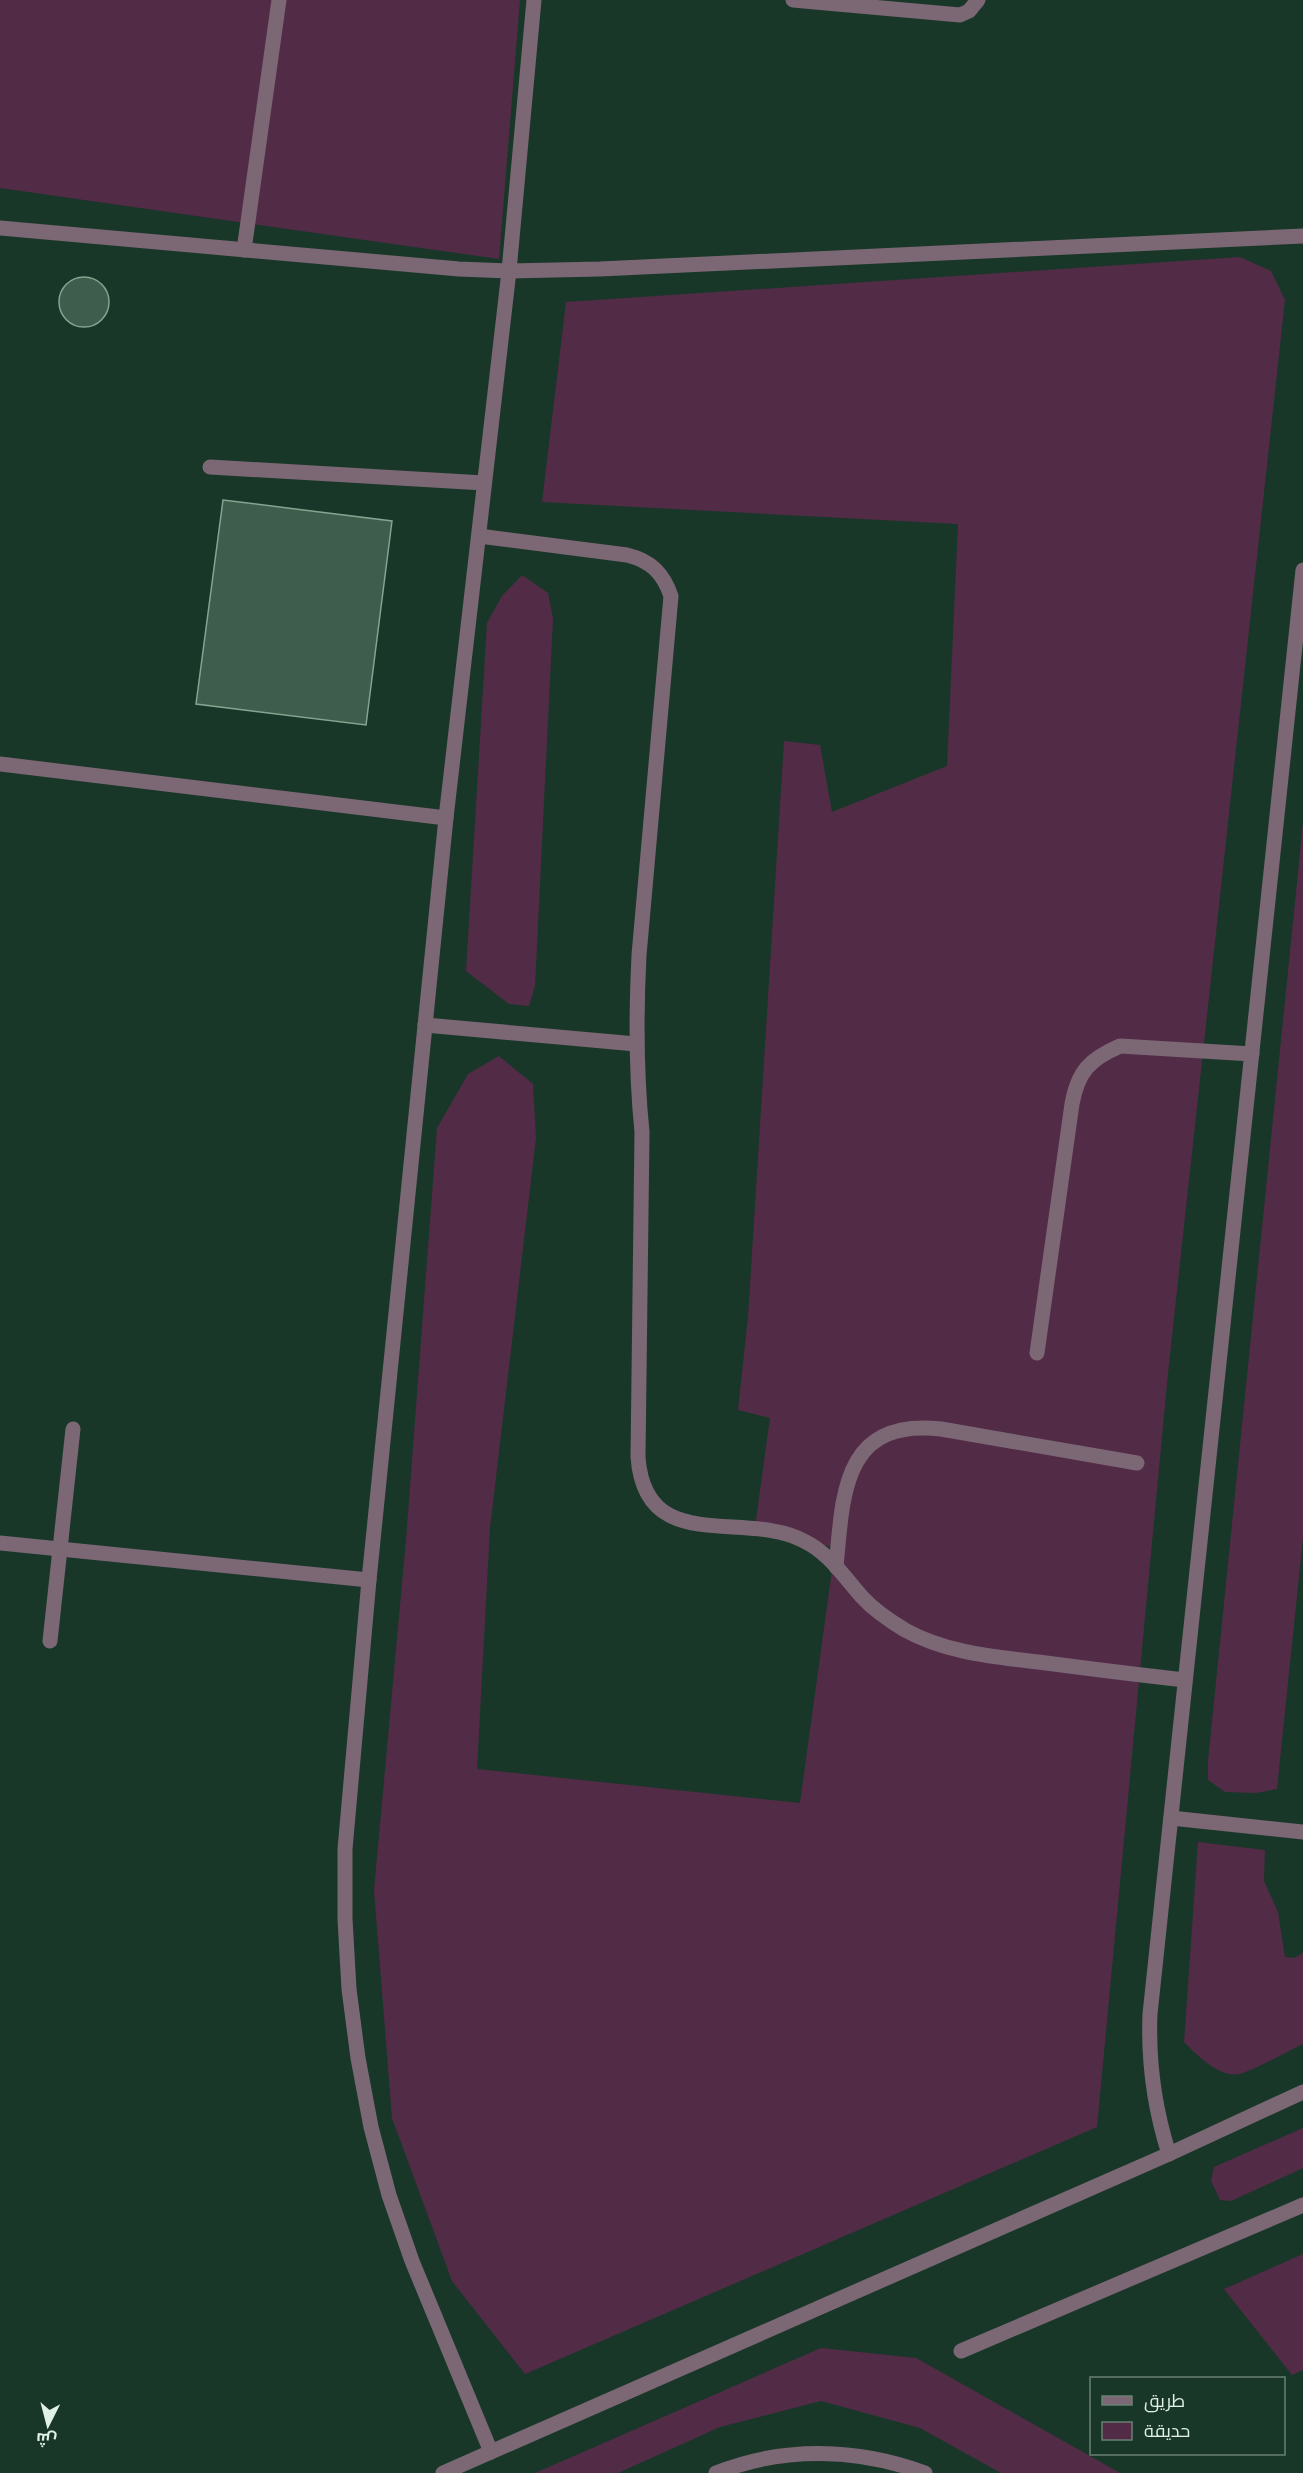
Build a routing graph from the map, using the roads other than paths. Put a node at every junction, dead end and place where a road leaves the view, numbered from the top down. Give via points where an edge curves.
1 (279, 0) edge
2 (534, 0) edge
3 (793, 0) edge
4 (978, 0) edge
5 (0, 228) edge
6 (1303, 236) edge
7 (244, 250) junction
8 (509, 271) junction
9 (210, 467) dead end
10 (484, 483) junction
11 (479, 536) junction
12 (1303, 570) edge
13 (0, 764) edge
14 (446, 818) junction
15 (425, 1025) junction
16 (636, 1044) junction
17 (1252, 1054) junction
18 (1037, 1353) dead end
19 (73, 1429) dead end
20 (1137, 1463) dead end
21 (0, 1543) edge
22 (60, 1549) junction
23 (836, 1567) junction
24 (369, 1580) junction
25 (50, 1641) dead end
26 (1185, 1680) junction
27 (1171, 1818) junction
28 (1303, 1832) edge
29 (1303, 2092) edge
30 (1169, 2154) junction
31 (1303, 2205) edge
32 (961, 2352) dead end
33 (491, 2452) junction
34 (443, 2473) edge
35 (716, 2473) edge
36 (925, 2473) edge

1 - 7 lane
2 - 8 lane
3 - 4 lane via 960,15
5 - 7 lane
6 - 8 lane via 600,270
7 - 8 lane
8 - 10 lane
9 - 10 lane
10 - 11 lane
11 - 14 lane
11 - 16 lane via 643,559 666,580 671,596 639,955
12 - 17 lane
13 - 14 lane
14 - 15 lane
15 - 16 lane
15 - 24 lane
16 - 23 lane via 642,1132 640,1476 647,1495 677,1520 784,1533 804,1540
17 - 18 lane via 1120,1046 1101,1054 1086,1067 1076,1084 1072,1104
17 - 26 lane
19 - 22 lane
20 - 23 lane via 919,1426 898,1431 878,1440 849,1473
21 - 22 lane
22 - 24 lane
22 - 25 lane
23 - 26 lane via 885,1616 907,1631 948,1647 982,1655
24 - 33 lane via 345,1849 349,1989 358,2058 389,2195
26 - 27 lane
27 - 28 lane
27 - 30 lane via 1149,2050 1158,2120
29 - 30 lane
30 - 33 lane
31 - 32 lane
33 - 34 lane
35 - 36 lane via 790,2454 826,2452 898,2463

